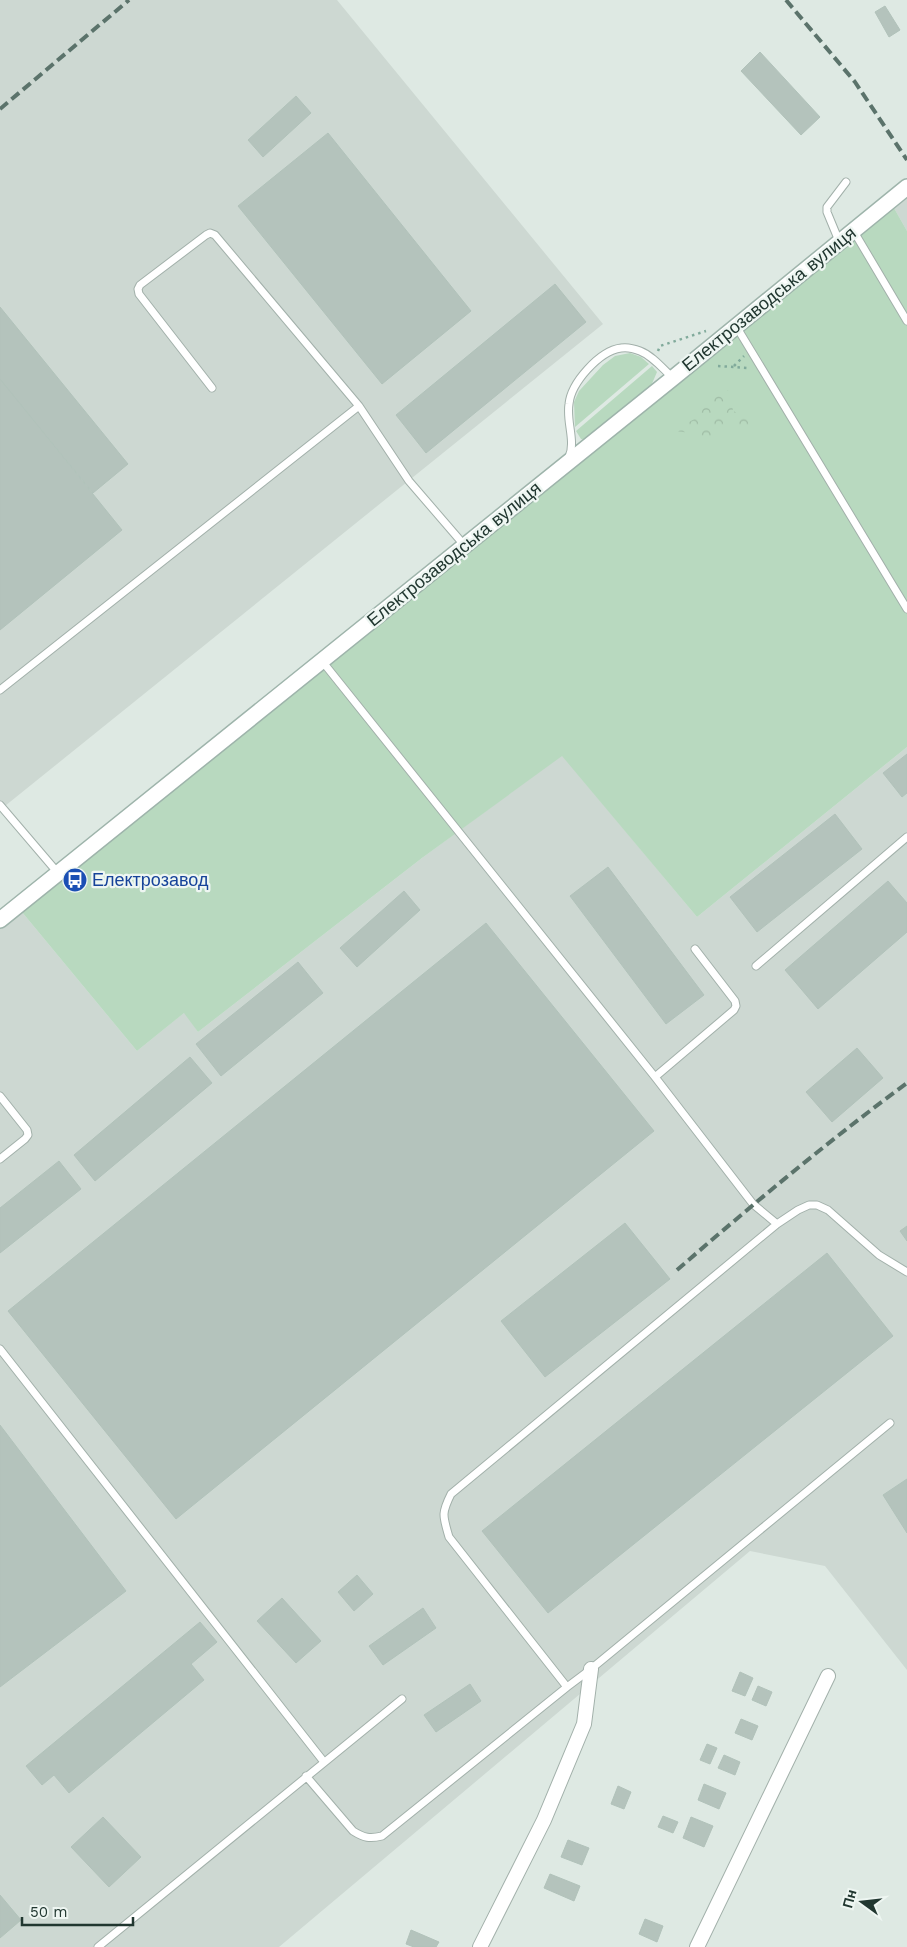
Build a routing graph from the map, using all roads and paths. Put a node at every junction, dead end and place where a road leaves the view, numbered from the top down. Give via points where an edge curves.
1 (846, 182) dead end
2 (907, 186) edge
3 (852, 230) junction
4 (839, 241) junction
5 (907, 321) edge
6 (736, 325) junction
7 (711, 329) dead end
8 (654, 360) junction
9 (718, 366) dead end
10 (763, 371) junction
11 (672, 378) junction
12 (212, 388) dead end
13 (359, 406) junction
14 (567, 462) junction
15 (465, 546) junction
16 (907, 610) edge
17 (322, 661) junction
18 (0, 690) edge
19 (0, 805) edge
20 (907, 838) edge
21 (58, 873) junction
22 (0, 920) edge
23 (695, 949) dead end
24 (756, 966) dead end
25 (655, 1077) junction
26 (0, 1096) edge
27 (0, 1159) edge
28 (778, 1224) junction
29 (907, 1272) edge
30 (0, 1349) edge
31 (890, 1423) dead end
32 (590, 1670) junction
33 (828, 1676) dead end
34 (566, 1686) junction
35 (402, 1699) dead end
36 (324, 1762) junction
37 (306, 1776) junction
38 (98, 1947) edge
39 (480, 1947) edge
40 (697, 1947) edge

1 - 4 lane via 827,208
2 - 3 main road, Електрозаводська вулиця
3 - 4 main road, Електрозаводська вулиця
3 - 5 lane
4 - 6 main road, Електрозаводська вулиця
6 - 10 lane
6 - 11 main road, Електрозаводська вулиця
7 - 8 path via 660,346
8 - 11 lane
8 - 14 lane via 639,350 621,348 609,352 586,371 568,404 572,451
9 - 10 path
10 - 16 lane
11 - 14 main road, Електрозаводська вулиця
12 - 13 lane via 138,289 210,233
13 - 15 lane via 409,480
13 - 18 lane
14 - 15 main road, Електрозаводська вулиця
15 - 17 main road, Електрозаводська вулиця
17 - 21 main road, Електрозаводська вулиця
17 - 25 lane
19 - 21 lane
20 - 24 lane
21 - 22 main road, Електрозаводська вулиця
23 - 25 lane via 736,1006
25 - 28 lane via 753,1204
26 - 27 lane via 28,1135
28 - 29 lane via 798,1210 818,1205 828,1210 878,1255
28 - 34 lane via 451,1494 444,1510 449,1537
30 - 36 lane
31 - 32 lane
32 - 34 lane
32 - 39 street via 584,1724 544,1820
33 - 40 street
34 - 37 lane via 382,1836 371,1839 353,1831
35 - 36 lane
36 - 37 lane
37 - 38 lane

